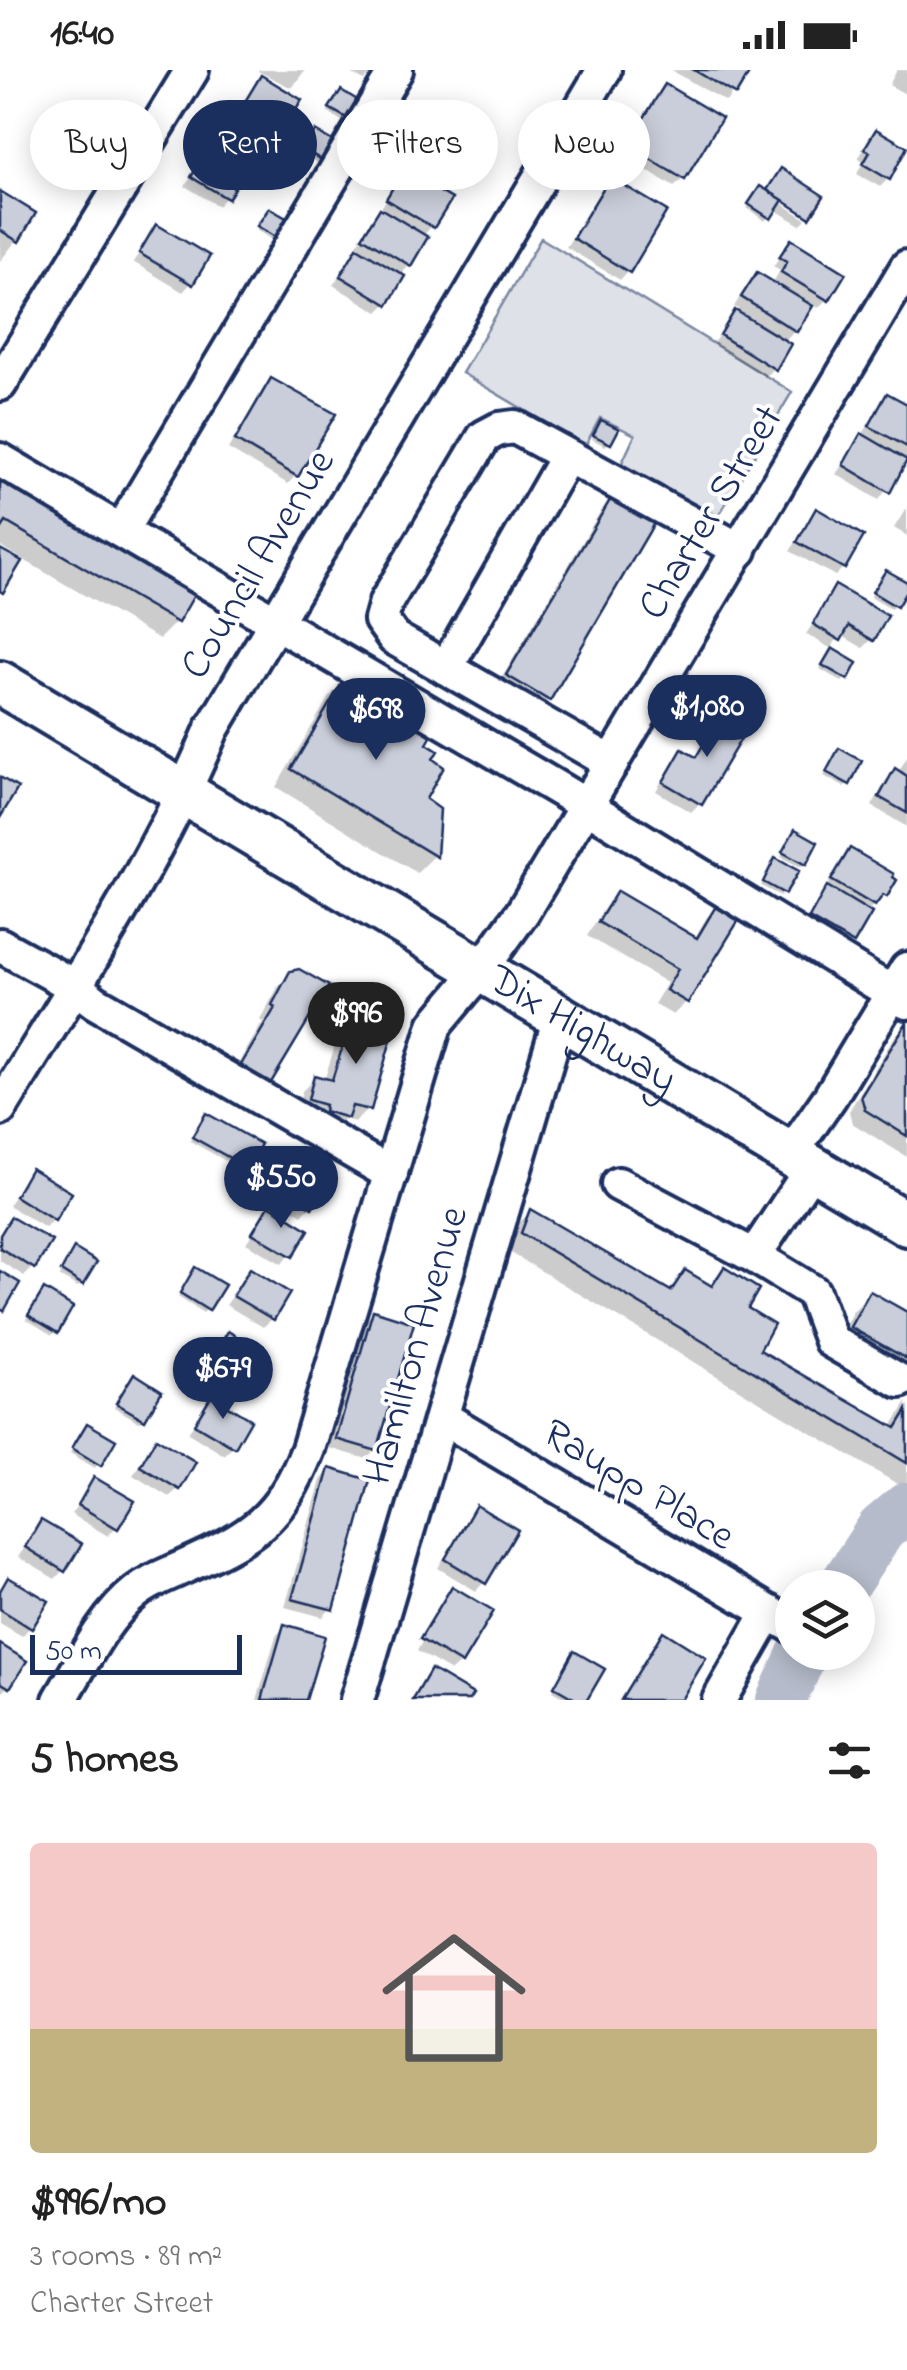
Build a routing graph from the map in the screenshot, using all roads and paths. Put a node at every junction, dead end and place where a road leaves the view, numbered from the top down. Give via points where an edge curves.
1 (192, 70) edge
2 (396, 70) edge
3 (604, 70) edge
4 (907, 267) edge
5 (0, 384) edge
6 (567, 456) junction
7 (0, 460) edge
8 (121, 531) junction
9 (740, 550) junction
10 (274, 622) junction
11 (446, 668) junction
12 (0, 683) edge
13 (612, 763) junction
14 (184, 794) junction
15 (586, 806) junction
16 (0, 945) edge
17 (481, 970) junction
18 (75, 985) junction
19 (902, 988) edge
20 (560, 1017) junction
21 (0, 1109) edge
22 (801, 1162) junction
23 (390, 1174) junction
24 (618, 1184) dead end
25 (907, 1224) edge
26 (754, 1256) junction
27 (900, 1382) dead end
28 (442, 1417) junction
29 (775, 1615) edge
30 (775, 1627) edge
31 (60, 1700) edge
32 (356, 1700) edge
33 (719, 1700) edge

1 - 5 street
2 - 8 street
3 - 10 street, Council Avenue
4 - 9 street, Charter Street
6 - 9 street
6 - 11 street
6 - 11 street via 515,428 484,437 386,602 382,620 394,638
7 - 8 street
8 - 10 street
9 - 13 street, Charter Street
10 - 14 street, Council Avenue via 212,728
10 - 15 street
11 - 13 street
12 - 14 main road, Dix Highway
13 - 15 street, Charter Street
14 - 17 main road, Dix Highway
14 - 18 street, Council Avenue
15 - 17 street, Charter Street
15 - 19 street
16 - 18 street
17 - 20 main road, Dix Highway
17 - 23 street, Charter Street via 435,1025
18 - 21 street, Council Avenue
18 - 23 street
19 - 22 street
20 - 22 main road, Dix Highway
20 - 28 street, Hamilton Avenue
22 - 25 main road, Dix Highway
22 - 26 street
23 - 31 street, Charter Street via 293,1488 268,1520 242,1538 135,1592 115,1612
24 - 26 street
26 - 27 street via 813,1292 830,1340
28 - 29 street, Raupp Place
28 - 32 street, Hamilton Avenue
30 - 33 street

